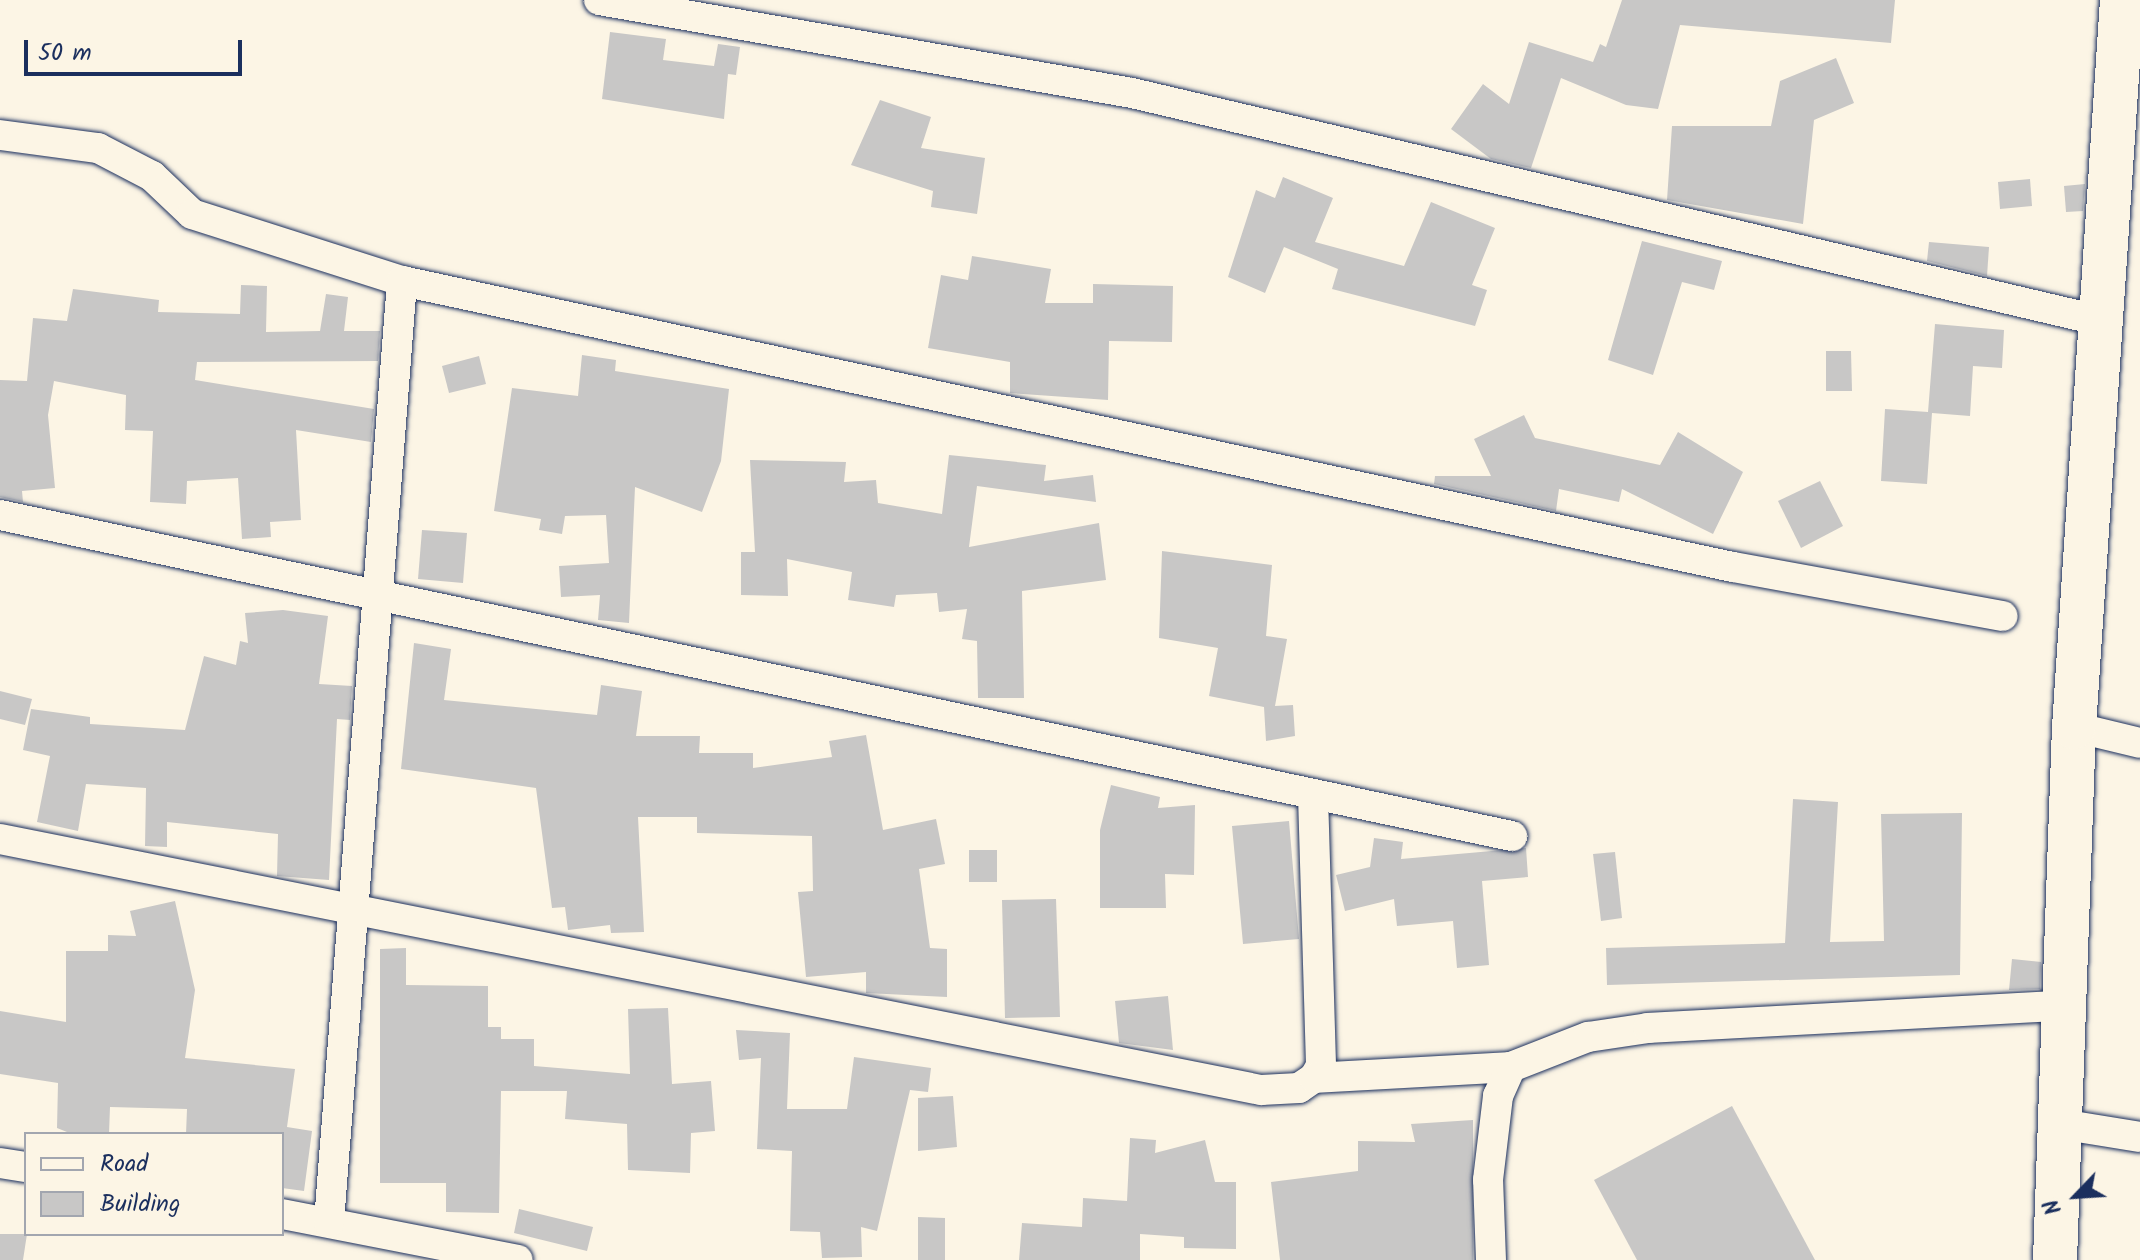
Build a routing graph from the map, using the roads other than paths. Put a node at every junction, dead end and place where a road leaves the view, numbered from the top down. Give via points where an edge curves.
1 (599, 0) edge
2 (2122, 0) edge
3 (2129, 126) edge
4 (0, 135) edge
5 (402, 281) junction
6 (2106, 322) junction
7 (0, 515) edge
8 (372, 597) junction
9 (2003, 616) dead end
10 (2074, 727) junction
11 (2140, 743) edge
12 (1313, 795) junction
13 (1512, 836) dead end
14 (0, 839) edge
15 (358, 907) junction
16 (2068, 1005) junction
17 (1511, 1067) junction
18 (1314, 1078) junction
19 (2060, 1124) junction
20 (2140, 1137) edge
21 (0, 1163) edge
22 (24, 1167) edge
23 (284, 1214) edge
24 (329, 1222) junction
25 (518, 1260) edge
26 (1491, 1260) edge
27 (2055, 1260) edge

1 - 6 street via 1132,93
2 - 3 main road
3 - 6 main road
4 - 5 street via 98,148 152,176 192,214
5 - 8 street
5 - 9 street via 1733,567
6 - 10 main road
7 - 8 street
8 - 12 street
8 - 15 street
10 - 11 street
10 - 16 main road
12 - 13 street
12 - 18 street via 1321,1066
14 - 15 street
15 - 18 street via 1261,1090 1299,1088
15 - 24 street
16 - 17 street via 1648,1028 1588,1037
16 - 19 main road
17 - 18 street
17 - 26 street via 1498,1096 1488,1180
19 - 20 street
19 - 27 main road
21 - 22 street
23 - 24 street
24 - 25 street

